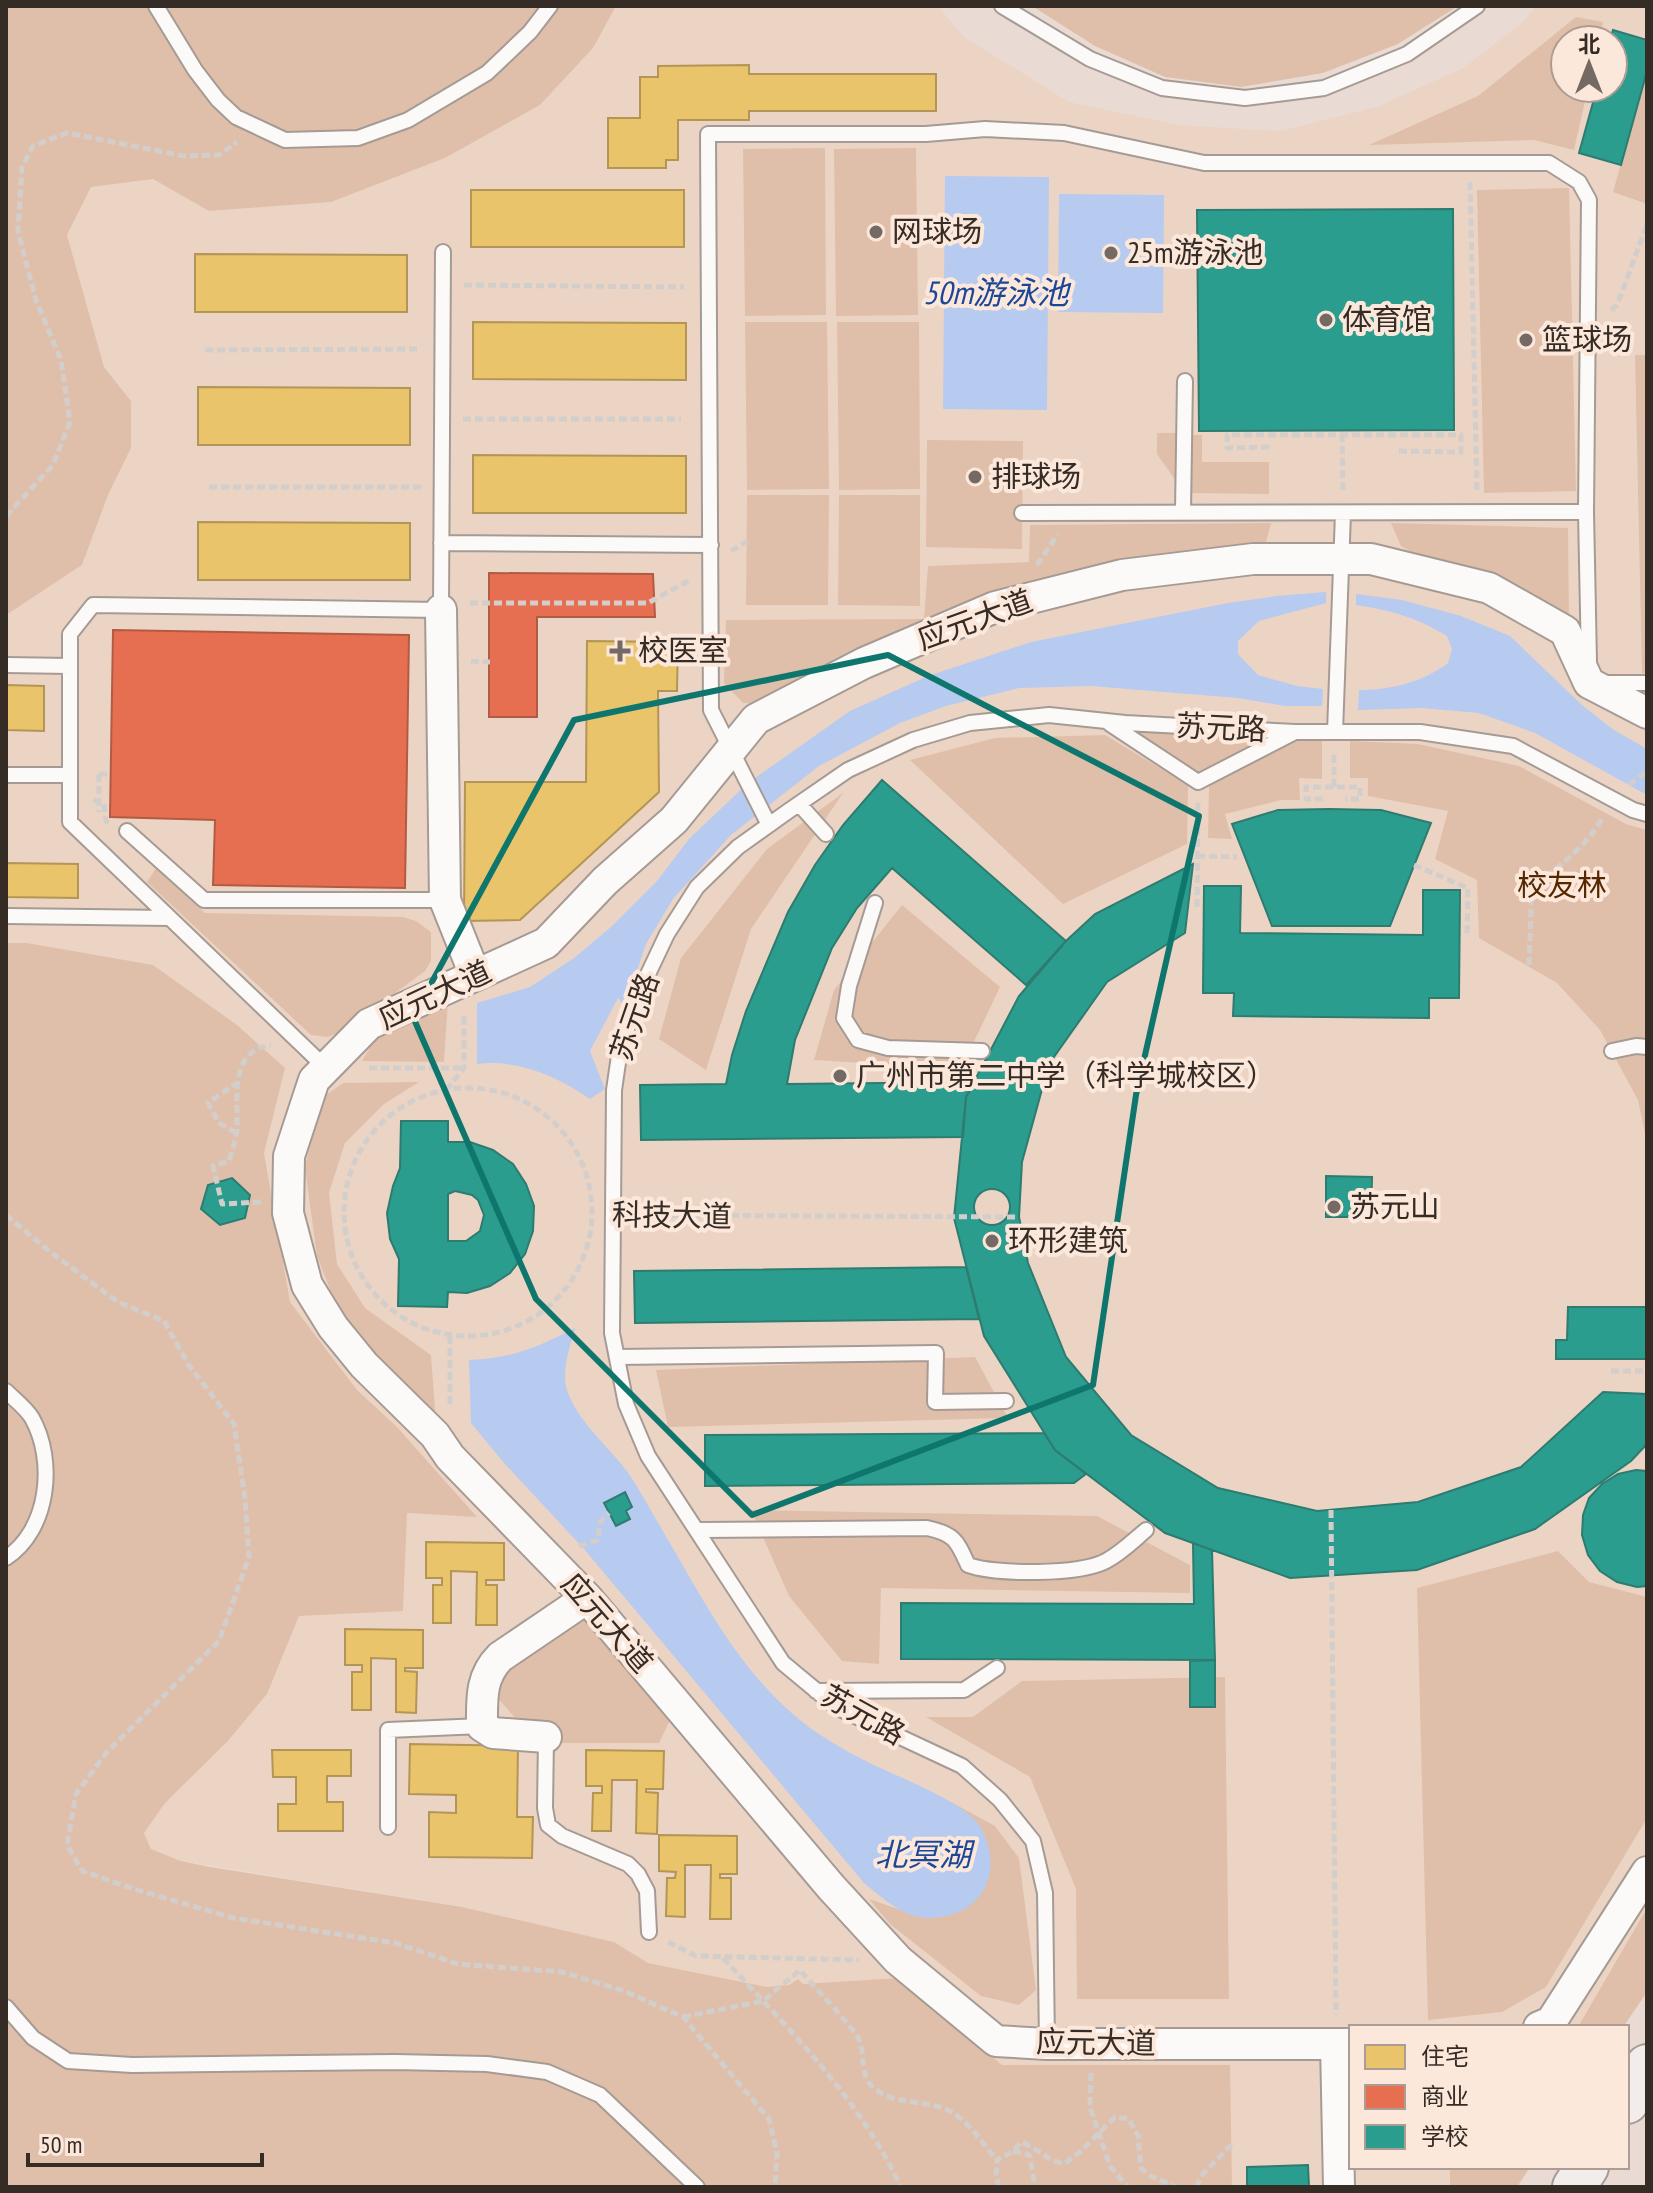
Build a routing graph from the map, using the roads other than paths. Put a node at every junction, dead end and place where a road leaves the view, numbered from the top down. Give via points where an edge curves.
1 (156, 6) edge
2 (550, 6) edge
3 (1002, 6) edge
4 (1477, 6) edge
5 (443, 252) dead end
6 (1185, 381) dead end
7 (1183, 512) junction
8 (1586, 512) junction
9 (1022, 513) dead end
10 (1343, 513) junction
11 (441, 543) junction
12 (711, 545) junction
13 (1343, 559) junction
14 (441, 610) junction
15 (6, 665) edge
16 (70, 666) junction
17 (1589, 683) junction
18 (1647, 683) edge
19 (1647, 713) edge
20 (1106, 721) junction
21 (1295, 732) junction
22 (1335, 732) junction
23 (730, 750) junction
24 (6, 775) edge
25 (70, 775) junction
26 (799, 804) junction
27 (1647, 814) edge
28 (769, 825) junction
29 (127, 831) dead end
30 (826, 834) dead end
31 (445, 900) junction
32 (875, 903) dead end
33 (6, 916) edge
34 (170, 918) junction
35 (470, 977) junction
36 (1647, 1047) edge
37 (982, 1051) dead end
38 (1612, 1051) dead end
39 (326, 1068) junction
40 (617, 1357) junction
41 (6, 1391) edge
42 (1006, 1401) dead end
43 (699, 1530) junction
44 (1146, 1530) dead end
45 (6, 1558) edge
46 (587, 1598) junction
47 (997, 1668) dead end
48 (816, 1691) junction
49 (482, 1726) junction
50 (546, 1737) joint
51 (388, 1827) dead end
52 (1647, 1872) edge
53 (649, 1932) road end
54 (6, 2007) edge
55 (1544, 2025) edge
56 (1047, 2044) junction
57 (1344, 2044) edge
58 (1647, 2066) edge
59 (1629, 2098) edge
60 (1586, 2169) edge
61 (697, 2187) edge
62 (1339, 2187) edge
63 (1574, 2187) edge

1 - 2 lane via 218,100 236,117 285,140 358,138 408,120 487,73
3 - 4 lane via 1090,59 1162,88 1245,98 1324,88 1407,54
5 - 11 lane
6 - 7 lane
7 - 9 lane
7 - 10 lane
8 - 10 lane
8 - 12 lane via 1589,200 1579,182 1549,163 1204,163 1064,133 985,129 708,134
8 - 17 lane
10 - 13 lane
11 - 12 lane
11 - 14 lane
12 - 23 lane via 711,710
13 - 17 street, 应元大道 via 1371,559 1489,588 1565,631
13 - 22 lane
13 - 23 street, 应元大道 via 1253,559 1122,575 995,607 864,663 756,719
14 - 16 lane via 93,605 70,634
14 - 31 street
15 - 16 lane
16 - 25 lane
17 - 18 lane
17 - 19 street
20 - 21 lane, 苏元路
20 - 21 lane via 1198,782
20 - 26 lane, 苏元路 via 1049,715 970,723 913,740 848,770
21 - 22 lane, 苏元路
22 - 27 lane, 苏元路 via 1420,732 1513,746
23 - 28 lane
23 - 35 street, 应元大道 via 674,820 546,943
24 - 25 lane
25 - 34 lane via 70,822
26 - 28 lane, 苏元路
26 - 30 lane
28 - 40 lane, 苏元路 via 697,887 667,934 620,1049 614,1090 612,1333
29 - 31 lane via 204,900
31 - 35 street
32 - 37 lane via 844,1018 858,1040 888,1048
33 - 34 lane
34 - 39 lane
35 - 39 street, 应元大道 via 369,1024
36 - 38 lane
39 - 46 street, 应元大道 via 314,1080 289,1156 288,1213 307,1285 364,1365
40 - 42 lane via 936,1353 935,1402
40 - 43 lane, 苏元路 via 626,1404 648,1456
41 - 45 lane via 32,1416 46,1459 43,1506 20,1549
43 - 44 lane via 927,1528 957,1541 968,1565 984,1571 1086,1568 1104,1562
43 - 48 lane, 苏元路 via 783,1663
46 - 49 street via 490,1667 483,1684
46 - 56 street, 应元大道 via 898,1960 996,2041
47 - 48 lane via 964,1690
48 - 56 lane, 苏元路 via 836,1707 962,1766 1000,1800 1033,1841 1045,1893
49 - 50 street via 493,1733
49 - 51 lane via 388,1730
50 - 53 lane via 548,1825 628,1864 638,1874 647,1891
52 - 55 street via 1551,2022
54 - 61 lane via 33,2038 68,2061 472,2064 547,2072 600,2095
56 - 57 street, 应元大道
57 - 62 street
58 - 59 main road
60 - 63 main road

